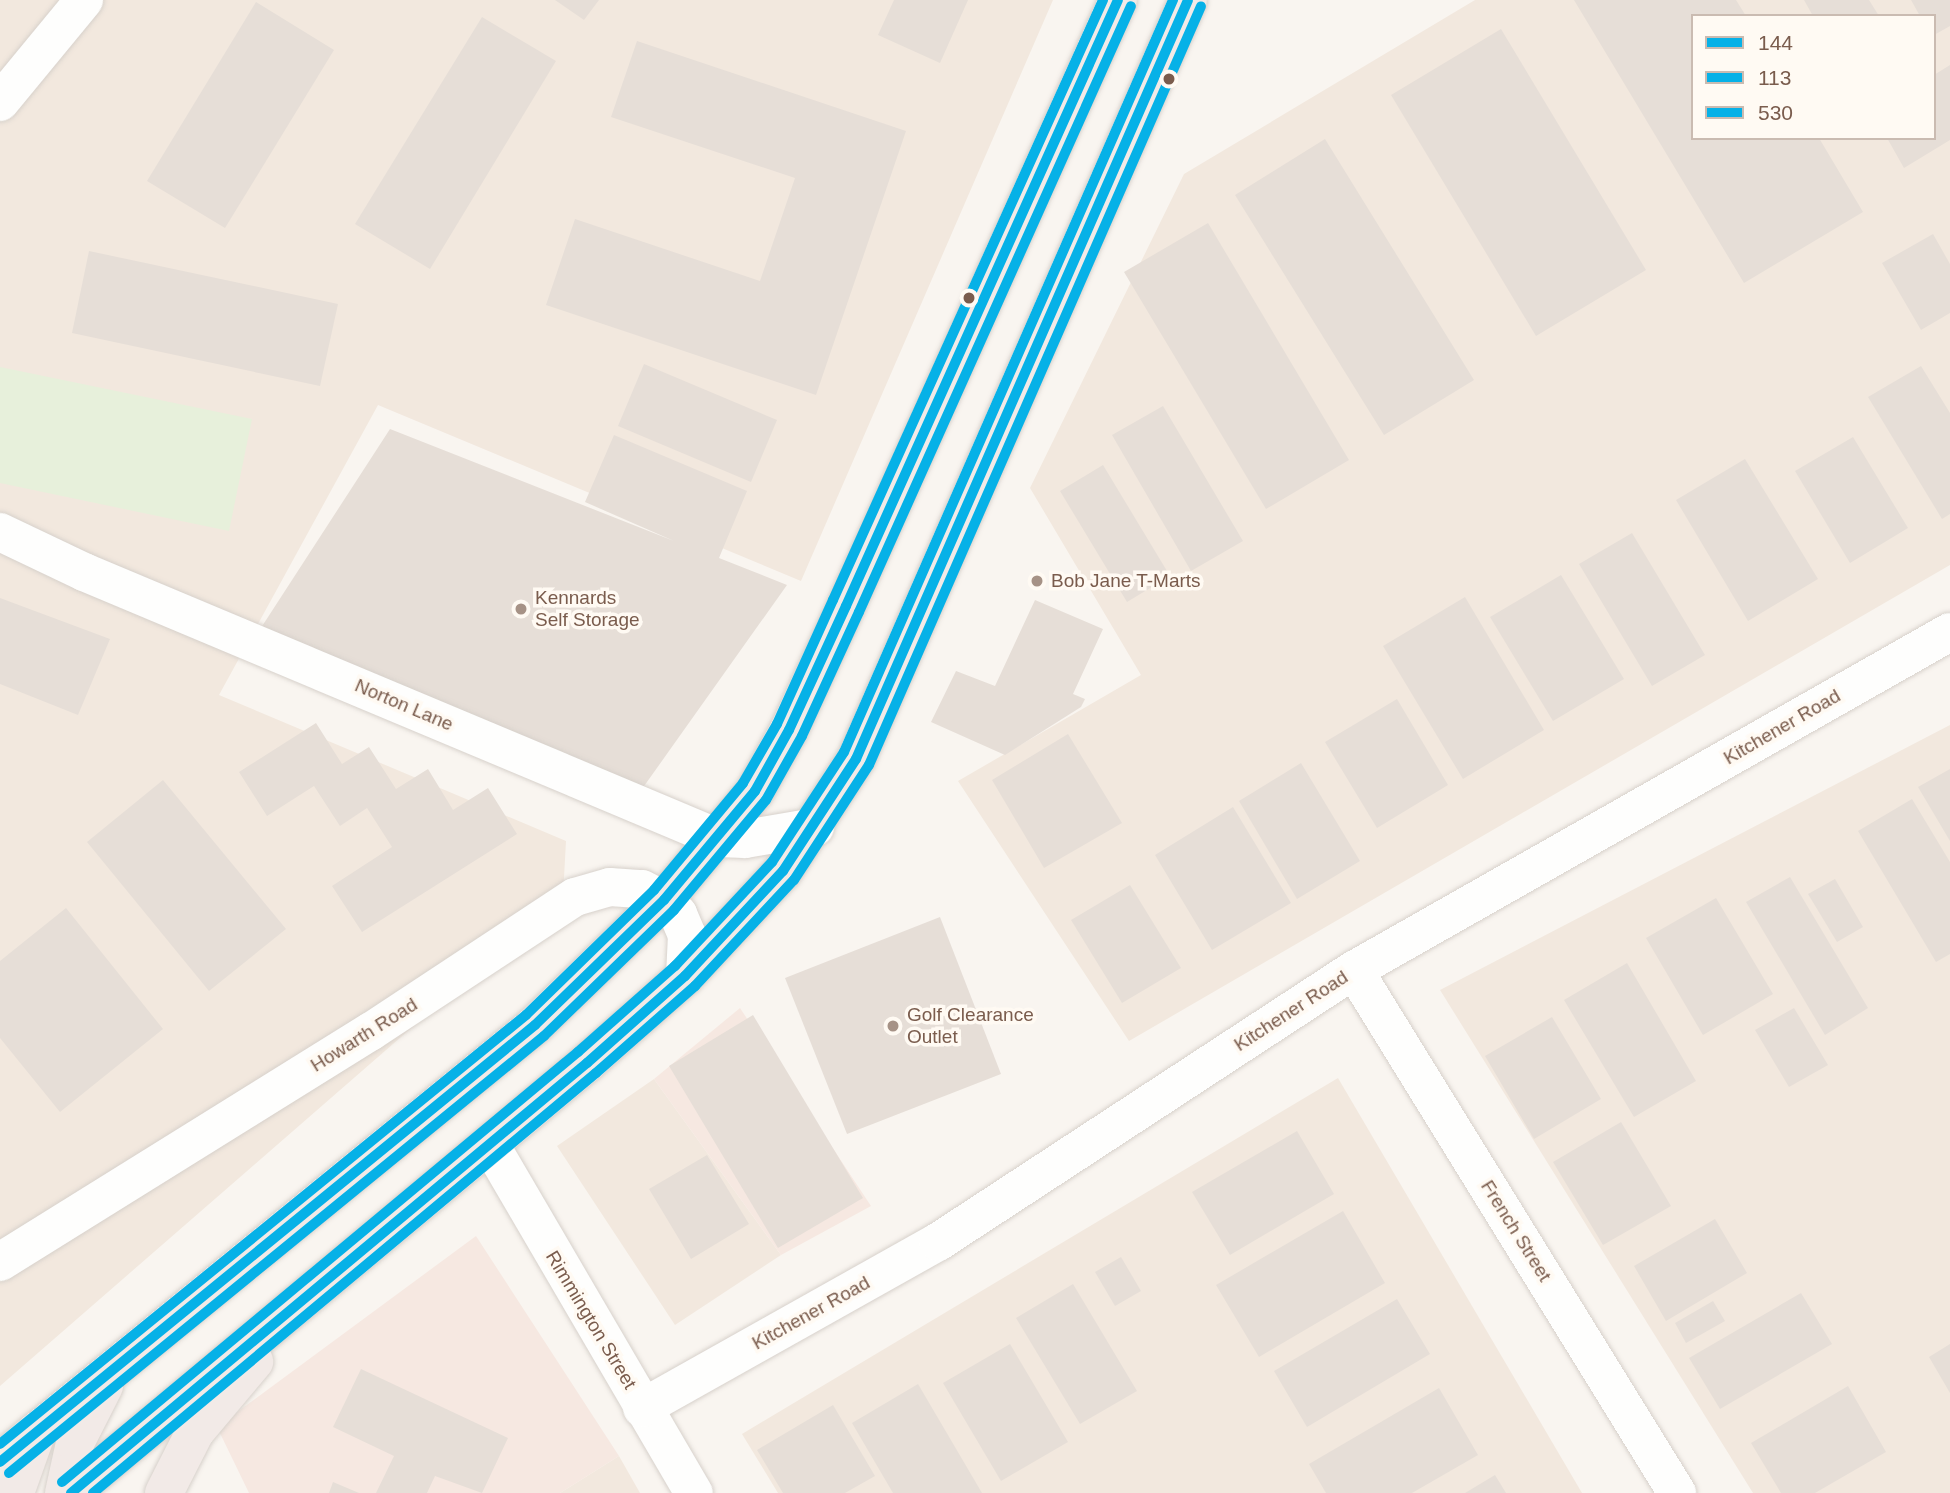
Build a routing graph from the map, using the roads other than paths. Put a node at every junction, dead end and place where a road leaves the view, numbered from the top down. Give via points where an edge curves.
1 (84, 0) edge
2 (1118, 0) edge
3 (1188, 0) edge
4 (0, 102) edge
5 (0, 531) edge
6 (1950, 632) edge
7 (815, 827) junction
8 (718, 838) junction
9 (664, 900) junction
10 (1354, 970) junction
11 (685, 976) junction
12 (491, 1146) junction
13 (0, 1262) edge
14 (321, 1283) junction
15 (116, 1367) junction
16 (642, 1408) junction
17 (37, 1431) junction
18 (0, 1462) edge
19 (15, 1493) edge
20 (64, 1493) edge
21 (71, 1493) edge
22 (164, 1493) edge
23 (694, 1493) edge
24 (1677, 1493) edge

1 - 4 street
2 - 8 highway via 789,730 755,791
3 - 7 highway via 914,631 856,759
5 - 8 street, Norton Lane via 84,572
6 - 10 street, Kitchener Road
7 - 8 street, Norton Lane via 745,839
7 - 11 highway via 756,904
8 - 9 highway
9 - 11 street via 678,914 687,935
9 - 13 street, Howarth Road via 642,890 610,887 575,897 370,1032
9 - 15 highway via 535,1025
10 - 16 street, Kitchener Road via 938,1242
10 - 24 street, French Street
11 - 12 highway
12 - 14 highway
12 - 16 street, Rimmington Street
14 - 21 highway
14 - 22 highway via 195,1432
15 - 17 highway
15 - 20 highway via 75,1443
16 - 23 street, Rimmington Street
17 - 18 main road
17 - 19 highway via 24,1456

